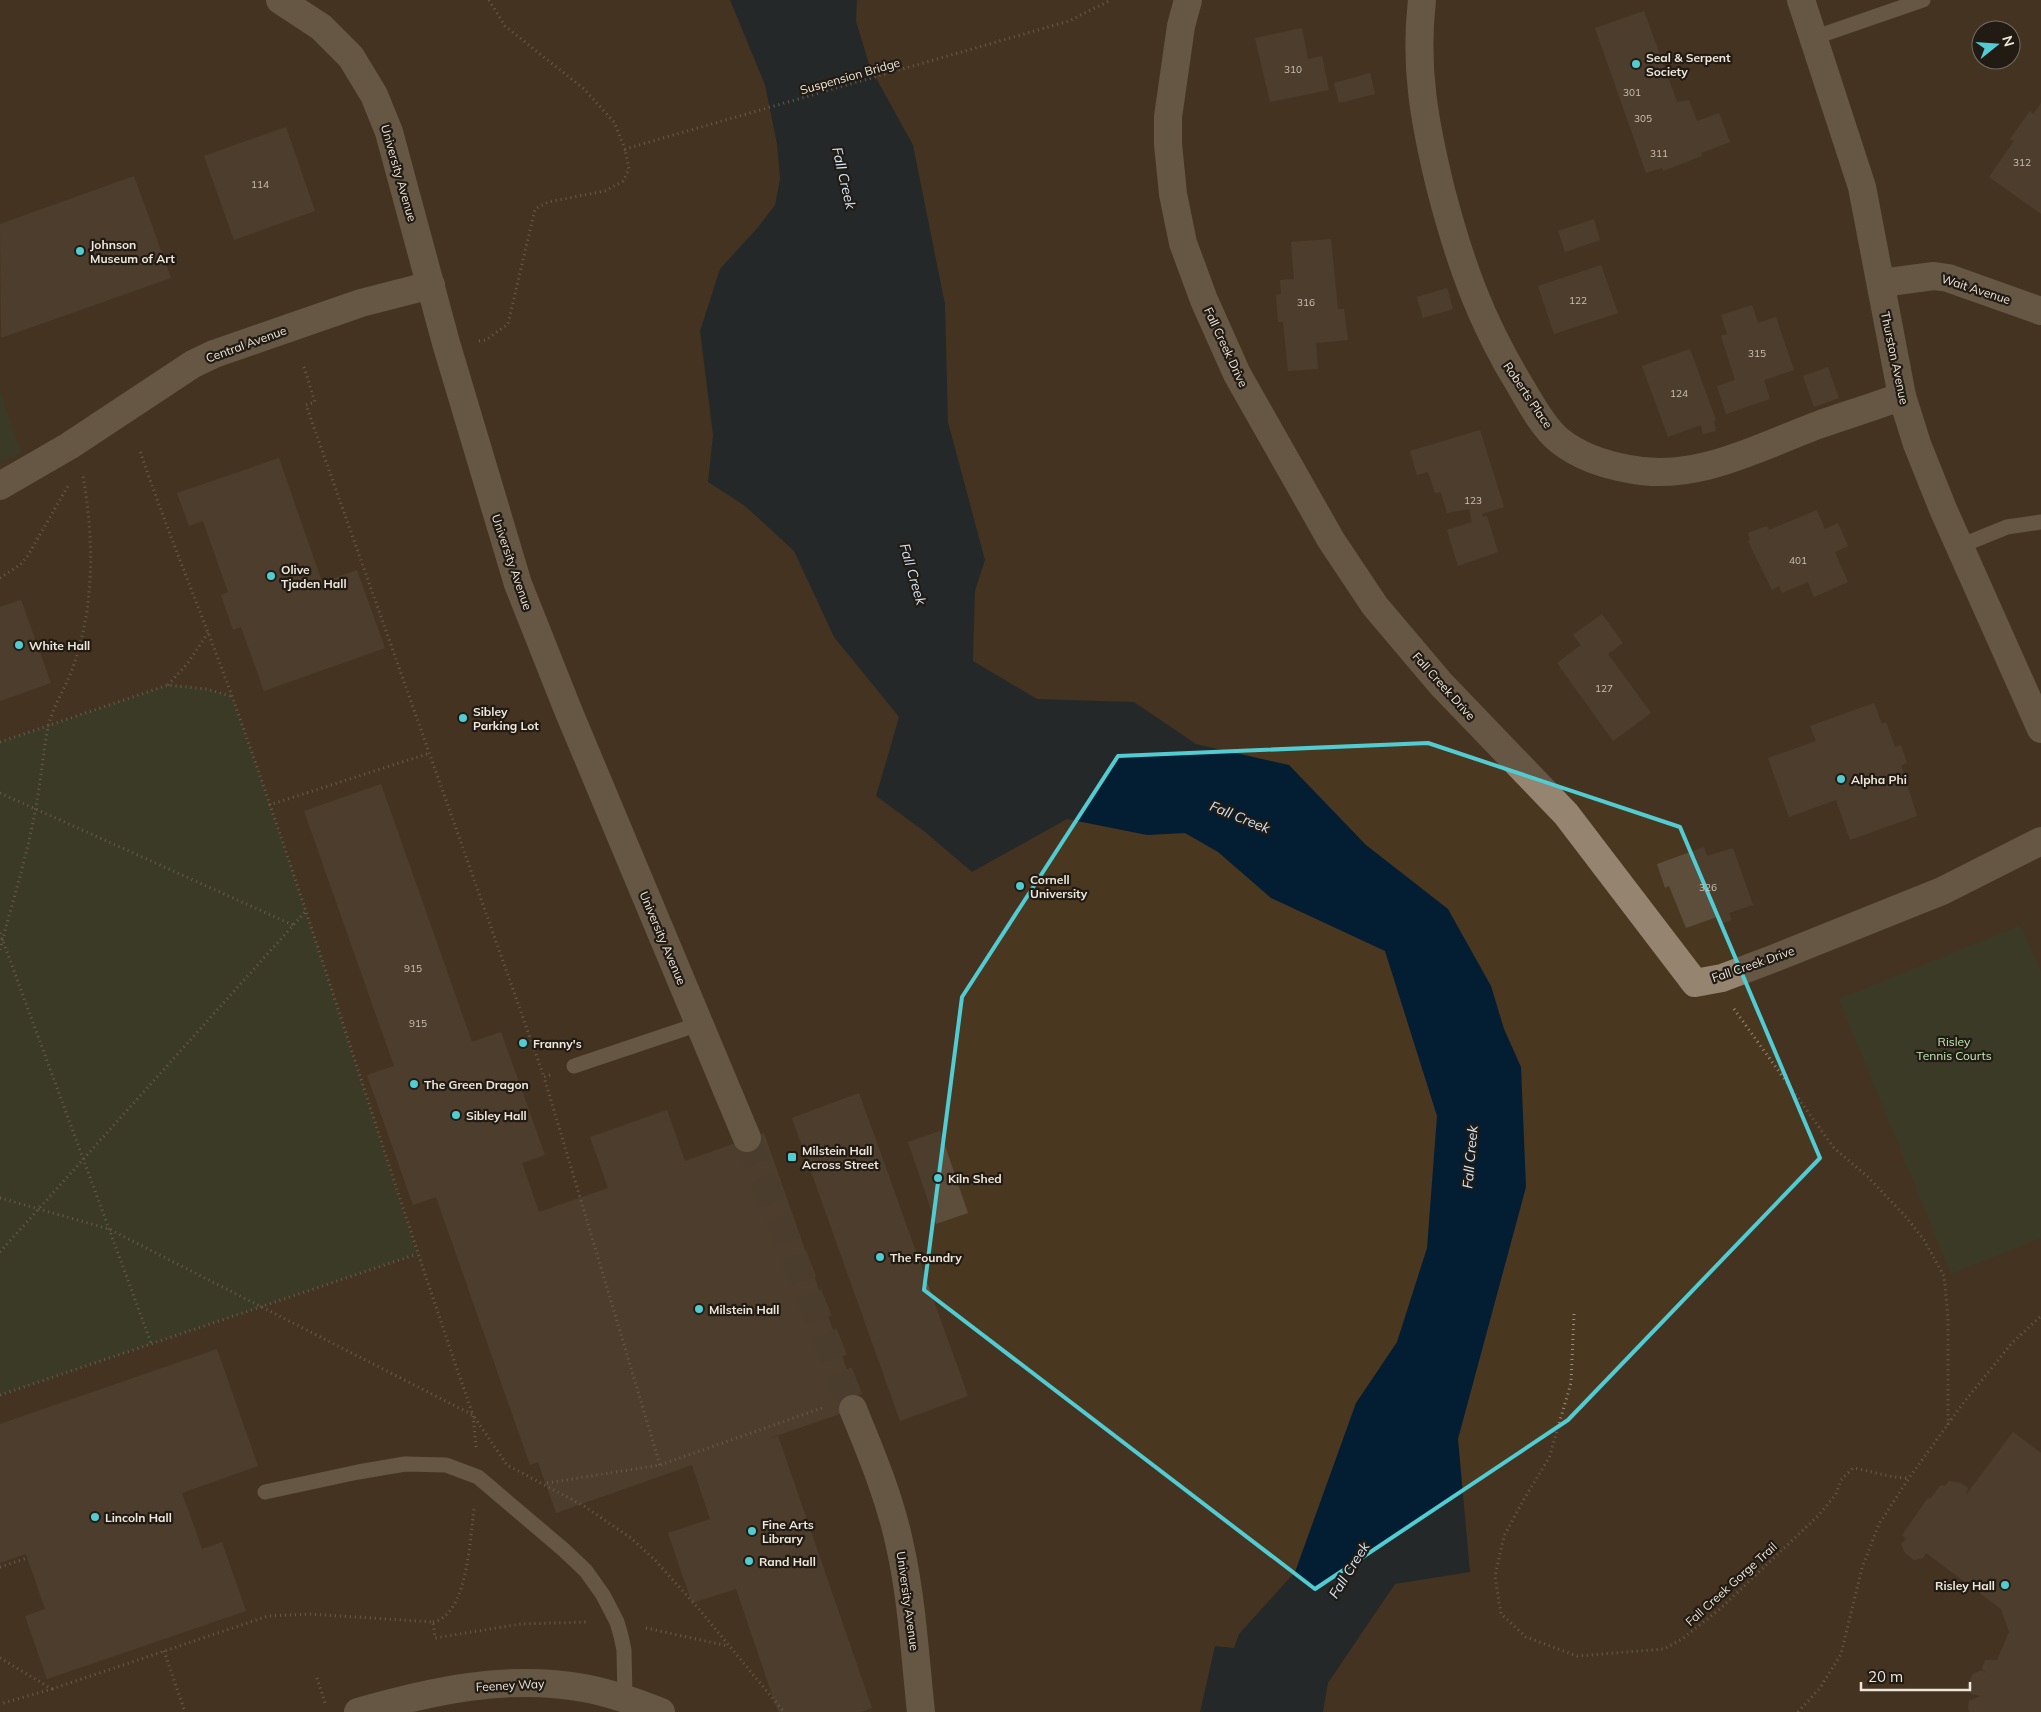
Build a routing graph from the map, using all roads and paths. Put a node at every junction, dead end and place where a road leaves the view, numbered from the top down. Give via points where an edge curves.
1 (280, 0) edge
2 (489, 0) edge
3 (1110, 0) edge
4 (1188, 0) edge
5 (1422, 0) edge
6 (1801, 0) edge
7 (1923, 0) edge
8 (1814, 38) junction
9 (626, 149) junction
10 (1881, 283) junction
11 (431, 284) junction
12 (2041, 311) edge
13 (471, 342) dead end
14 (304, 367) dead end
15 (1902, 396) junction
16 (140, 452) dead end
17 (0, 486) edge
18 (2041, 522) edge
19 (1960, 546) junction
20 (0, 578) edge
21 (208, 633) junction
22 (168, 685) junction
23 (232, 696) junction
24 (49, 725) junction
25 (2041, 730) edge
26 (0, 742) edge
27 (430, 753) junction
28 (0, 792) edge
29 (269, 805) junction
30 (36, 807) junction
31 (2041, 841) edge
32 (306, 911) junction
33 (293, 925) junction
34 (0, 933) edge
35 (3, 940) junction
36 (0, 950) edge
37 (1695, 982) junction
38 (699, 1024) junction
39 (574, 1066) joint
40 (544, 1077) junction
41 (747, 1138) tunnel mouth
42 (83, 1159) junction
43 (0, 1198) edge
44 (38, 1208) junction
45 (109, 1229) junction
46 (0, 1252) edge
47 (417, 1254) junction
48 (262, 1306) junction
49 (1574, 1314) dead end
50 (2041, 1316) edge
51 (151, 1343) junction
52 (0, 1395) edge
53 (841, 1407) joint
54 (473, 1415) junction
55 (1948, 1425) junction
56 (476, 1453) dead end
57 (660, 1465) junction
58 (1909, 1478) junction
59 (545, 1484) junction
60 (265, 1492) dead end
61 (475, 1499) dead end
62 (27, 1558) dead end
63 (0, 1567) edge
64 (433, 1622) junction
65 (596, 1622) dead end
66 (641, 1627) dead end
67 (729, 1646) junction
68 (164, 1651) junction
69 (0, 1658) edge
70 (317, 1678) dead end
71 (52, 1689) junction
72 (625, 1699) junction
73 (0, 1704) edge
74 (186, 1712) edge
75 (328, 1712) edge
76 (358, 1712) edge
77 (661, 1712) edge
78 (784, 1712) edge
79 (921, 1712) edge
80 (1798, 1712) edge

1 - 11 street, University Avenue via 321,27 351,57 374,95 389,132
2 - 9 path via 505,26 596,102 614,122
3 - 9 path, Suspension Bridge via 1069,20
4 - 37 street, Fall Creek Drive via 1181,26 1168,117 1173,194 1183,243 1237,374 1331,540 1375,606 1441,684 1566,814
5 - 15 street, Roberts Place via 1418,51 1425,127 1457,252 1478,307 1504,360 1534,410 1559,441 1593,460 1631,470 1672,471 1712,465 1743,455
6 - 8 street, Thurston Avenue
7 - 8 lane
8 - 10 street, Thurston Avenue via 1862,188
9 - 13 path via 630,168 623,181 605,192 548,202 535,210 508,324 486,340
10 - 12 street, Wait Avenue via 1934,276 1948,278
10 - 15 street, Thurston Avenue
11 - 17 street, Central Avenue via 361,303 214,354 193,364 69,446
11 - 38 street, University Avenue via 495,514 518,584
14 - 27 path via 315,402 306,404
15 - 19 street, Thurston Avenue
16 - 21 path
18 - 19 lane via 2006,527
19 - 25 street, Thurston Avenue
20 - 24 path via 27,557 73,479 83,472 89,510 90,588 84,629 73,667
21 - 22 path
21 - 23 path
22 - 23 path
22 - 24 path
23 - 29 path
24 - 26 path
24 - 30 path
27 - 29 path
27 - 40 path
28 - 30 path
29 - 32 path
30 - 33 path
30 - 35 path
31 - 37 street, Fall Creek Drive via 1933,894 1722,978
32 - 33 path
32 - 47 path
33 - 42 path
34 - 35 path
35 - 36 path
35 - 42 path
37 - 55 path via 1729,1000 1834,1148 1868,1177 1924,1240 1944,1276 1948,1317
38 - 39 lane
38 - 41 street, University Avenue
39 - 40 path
40 - 57 path
42 - 44 path
42 - 45 path
43 - 44 path
44 - 45 path
44 - 46 path
45 - 48 path
45 - 51 path
47 - 48 path
47 - 54 path
48 - 51 path
48 - 54 path
49 - 58 path, Fall Creek Gorge Trail via 1571,1383 1549,1458 1504,1536 1495,1576 1501,1614 1526,1637 1577,1656 1664,1649 1720,1609 1812,1521 1853,1468 1891,1478
50 - 55 path via 2012,1344
51 - 52 path
53 - 57 path
53 - 79 street, University Avenue via 890,1506 908,1587
54 - 56 path
54 - 59 path via 507,1465
55 - 58 path
57 - 59 path
58 - 80 path via 1879,1524 1862,1568 1842,1654 1820,1688
59 - 67 path via 632,1538 679,1585
60 - 72 lane via 405,1464 446,1466 478,1477 564,1550 586,1571 603,1595 622,1636
61 - 64 path via 462,1588 440,1620
62 - 63 path
64 - 65 path via 435,1638 521,1624
64 - 68 path via 308,1614 268,1616
66 - 67 path
67 - 78 path
68 - 71 path
68 - 74 path
69 - 71 path
70 - 75 path
71 - 73 path
72 - 76 street, Feeney Way via 562,1685 502,1683 417,1695
72 - 77 street, Feeney Way

